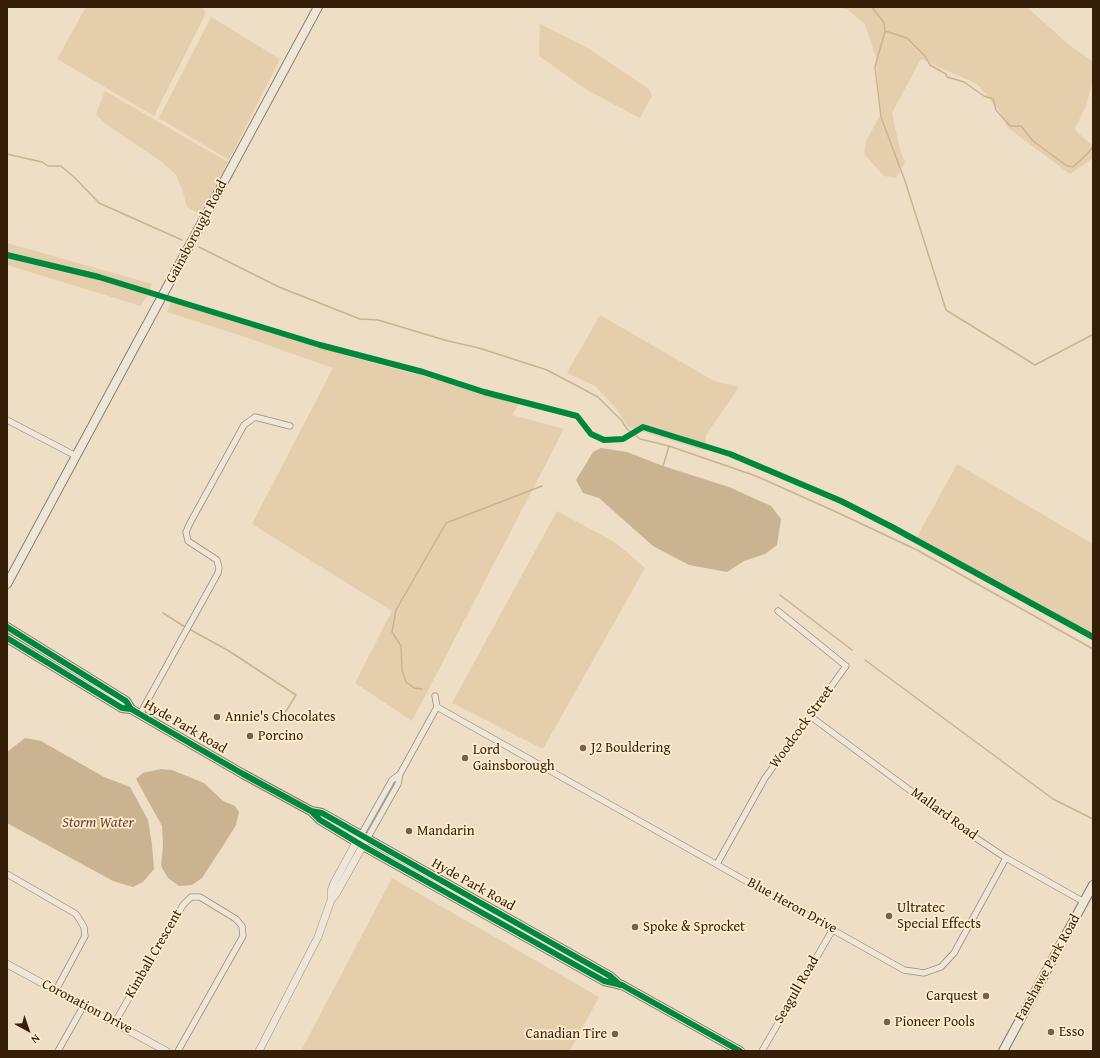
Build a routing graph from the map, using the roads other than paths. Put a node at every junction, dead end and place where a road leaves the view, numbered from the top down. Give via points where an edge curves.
1 (318, 7) edge
2 (7, 420) edge
3 (290, 426) dead end
4 (76, 456) junction
5 (7, 584) edge
6 (778, 611) dead end
7 (7, 627) edge
8 (7, 638) edge
9 (435, 696) dead end
10 (436, 707) junction
11 (131, 709) junction
12 (140, 714) junction
13 (810, 716) junction
14 (362, 840) junction
15 (1006, 858) junction
16 (717, 864) junction
17 (7, 874) edge
18 (1093, 885) edge
19 (1084, 902) junction
20 (833, 929) junction
21 (7, 964) edge
22 (56, 990) junction
23 (84, 1005) junction
24 (115, 1022) junction
25 (58, 1051) edge
26 (166, 1051) edge
27 (178, 1051) edge
28 (259, 1051) edge
29 (740, 1051) edge
30 (762, 1051) edge
31 (1003, 1051) edge

1 - 4 main road, Gainsborough Road
2 - 4 street
3 - 12 street via 255,417 244,425 190,523 186,532 188,541 217,560 218,573
4 - 5 main road, Gainsborough Road
6 - 13 street, Woodcock Street via 846,666
7 - 11 main road, Hyde Park Road via 126,701
8 - 11 main road, Hyde Park Road via 122,708
9 - 10 street
10 - 14 street via 400,774 398,784
10 - 16 street, Blue Heron Drive
11 - 12 main road, Hyde Park Road
12 - 14 main road, Hyde Park Road via 311,811 322,813
13 - 15 street, Mallard Road via 958,826
13 - 16 street, Woodcock Street via 766,778
14 - 28 street via 331,900 318,937
14 - 29 main road, Hyde Park Road via 610,976
15 - 19 street, Mallard Road
15 - 20 street, Blue Heron Drive via 954,953 941,967 924,973 904,970
16 - 20 street, Blue Heron Drive
17 - 22 street via 76,914 84,927 85,936
18 - 19 main road, Fanshawe Park Road
19 - 31 main road, Fanshawe Park Road
20 - 30 street, Seagull Road
21 - 22 street, Coronation Drive
22 - 23 street, Coronation Drive
23 - 24 street, Coronation Drive
23 - 25 street
24 - 26 street, Coronation Drive
24 - 27 street, Kimball Crescent via 182,905 191,897 200,897 236,919 242,926 243,936

